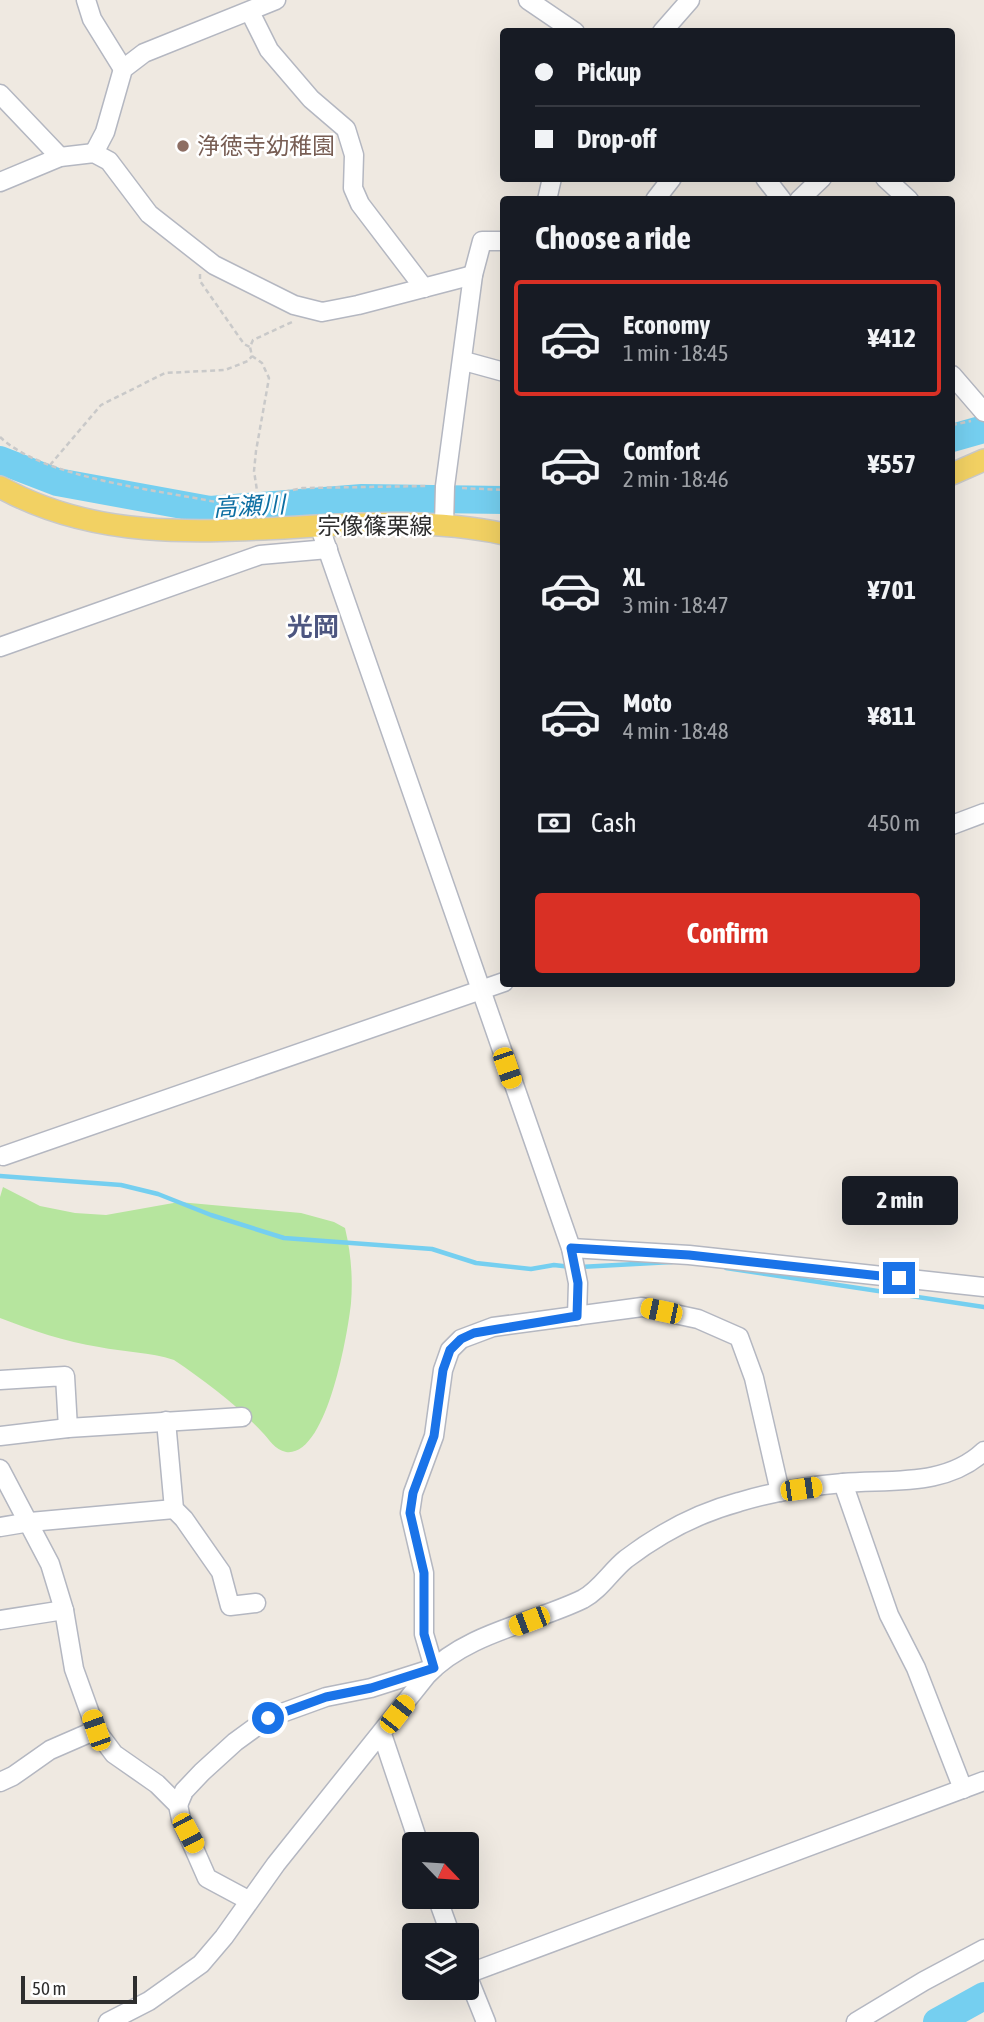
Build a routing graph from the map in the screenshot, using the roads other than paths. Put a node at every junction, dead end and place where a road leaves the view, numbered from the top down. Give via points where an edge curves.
1 (86, 0) edge
2 (276, 0) edge
3 (528, 0) edge
4 (690, 0) edge
5 (250, 12) junction
6 (569, 28) edge
7 (666, 28) edge
8 (123, 69) junction
9 (0, 94) edge
10 (94, 153) junction
11 (60, 157) junction
12 (0, 182) edge
13 (768, 182) edge
14 (818, 182) edge
15 (889, 182) edge
16 (779, 196) edge
17 (803, 196) edge
18 (905, 196) edge
19 (500, 241) edge
20 (473, 275) junction
21 (424, 288) junction
22 (464, 361) junction
23 (500, 371) edge
24 (955, 380) edge
25 (979, 416) edge
26 (984, 460) edge
27 (955, 473) edge
28 (0, 487) edge
29 (319, 525) junction
30 (444, 525) junction
31 (500, 533) edge
32 (328, 549) junction
33 (0, 647) edge
34 (984, 813) edge
35 (955, 824) edge
36 (500, 983) edge
37 (480, 990) junction
38 (3, 1156) dead end
39 (571, 1248) junction
40 (984, 1287) edge
41 (577, 1316) junction
42 (0, 1380) edge
43 (242, 1417) dead end
44 (166, 1421) junction
45 (68, 1428) junction
46 (0, 1436) edge
47 (984, 1451) edge
48 (0, 1469) edge
49 (843, 1483) junction
50 (780, 1492) junction
51 (174, 1509) junction
52 (30, 1522) junction
53 (0, 1527) edge
54 (256, 1603) dead end
55 (64, 1610) junction
56 (0, 1620) edge
57 (434, 1668) junction
58 (96, 1730) junction
59 (382, 1734) junction
60 (984, 1781) edge
61 (0, 1782) edge
62 (963, 1789) junction
63 (178, 1805) junction
64 (415, 1832) edge
65 (248, 1900) junction
66 (984, 1950) edge
67 (479, 1970) edge
68 (477, 2000) edge
69 (108, 2022) edge
70 (486, 2022) edge
71 (856, 2022) edge

1 - 8 street via 92,19
2 - 5 street
3 - 6 street
4 - 7 street
5 - 8 street via 144,54
5 - 21 street via 269,50 311,99 346,129 354,155 353,188 360,204
8 - 10 street
9 - 11 street
10 - 11 street
10 - 21 street via 109,161 149,214 204,257 294,305 322,312
11 - 12 street
13 - 16 street
14 - 17 street
15 - 18 street
19 - 20 street via 482,241
20 - 21 street
20 - 22 street
22 - 23 street
22 - 30 street via 445,486
24 - 25 street
26 - 27 main road
28 - 29 main road, 宗像篠栗線 via 61,514 119,525 200,531
29 - 30 main road, 宗像篠栗線
29 - 32 street
30 - 31 main road, 宗像篠栗線
32 - 33 street via 260,555
32 - 37 street
34 - 35 street
36 - 37 street
37 - 38 street
37 - 39 street
39 - 40 street via 689,1255
39 - 41 street via 578,1283
41 - 50 street via 642,1307 698,1319 739,1337 754,1378
41 - 57 street via 474,1333 450,1350 434,1436 410,1513 424,1573 424,1634
42 - 45 street via 65,1376
43 - 44 street
44 - 45 street
44 - 51 street
45 - 46 street
47 - 49 street via 973,1462 943,1475 913,1481
48 - 52 street
49 - 50 street
49 - 62 street via 889,1615 916,1668
50 - 57 street via 702,1514 624,1561 587,1597 484,1639
51 - 52 street
51 - 54 street via 221,1572 230,1606
52 - 53 street
52 - 55 street via 50,1564
55 - 56 street
55 - 58 street via 74,1669
57 - 59 street
57 - 63 street via 268,1718 202,1772
58 - 61 street via 50,1750
58 - 63 street via 114,1754
59 - 64 street
59 - 65 street
60 - 62 street
62 - 67 street
63 - 65 street via 207,1878
65 - 69 street via 201,1964 149,2001
66 - 71 street
68 - 70 street

